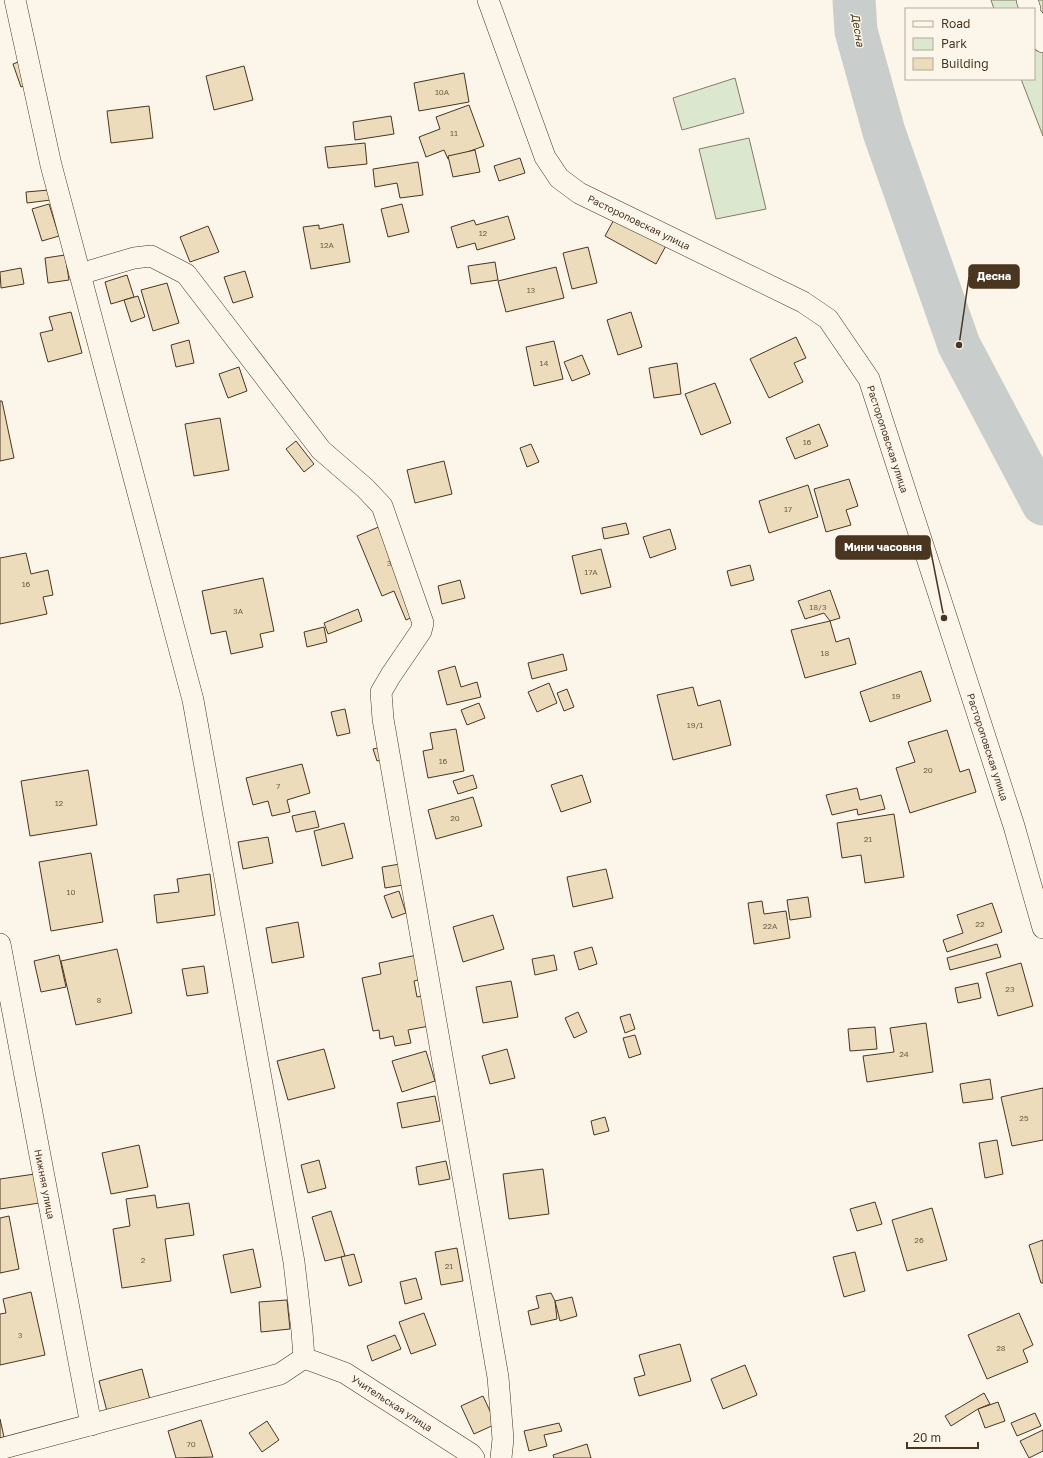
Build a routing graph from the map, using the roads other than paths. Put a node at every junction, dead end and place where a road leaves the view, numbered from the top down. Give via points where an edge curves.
1 (15, 0) edge
2 (488, 0) edge
3 (1035, 22) edge
4 (1043, 42) edge
5 (80, 274) junction
6 (1043, 928) edge
7 (0, 944) edge
8 (304, 1358) junction
9 (91, 1425) junction
10 (0, 1449) edge
11 (474, 1458) edge
12 (501, 1458) edge

1 - 5 street via 51,165
2 - 6 street, Растороповская улица via 545,157 559,178 579,193 803,302 828,319 869,379 1014,826
3 - 4 street
5 - 8 street via 193,700 294,1262
5 - 12 street via 134,258 151,256 186,274 321,450 382,506 423,623 421,631 381,692 383,719 498,1377 503,1439
7 - 9 street, Нижняя улица
8 - 9 street via 280,1374
8 - 11 street, Учительская улица via 345,1373
9 - 10 street

